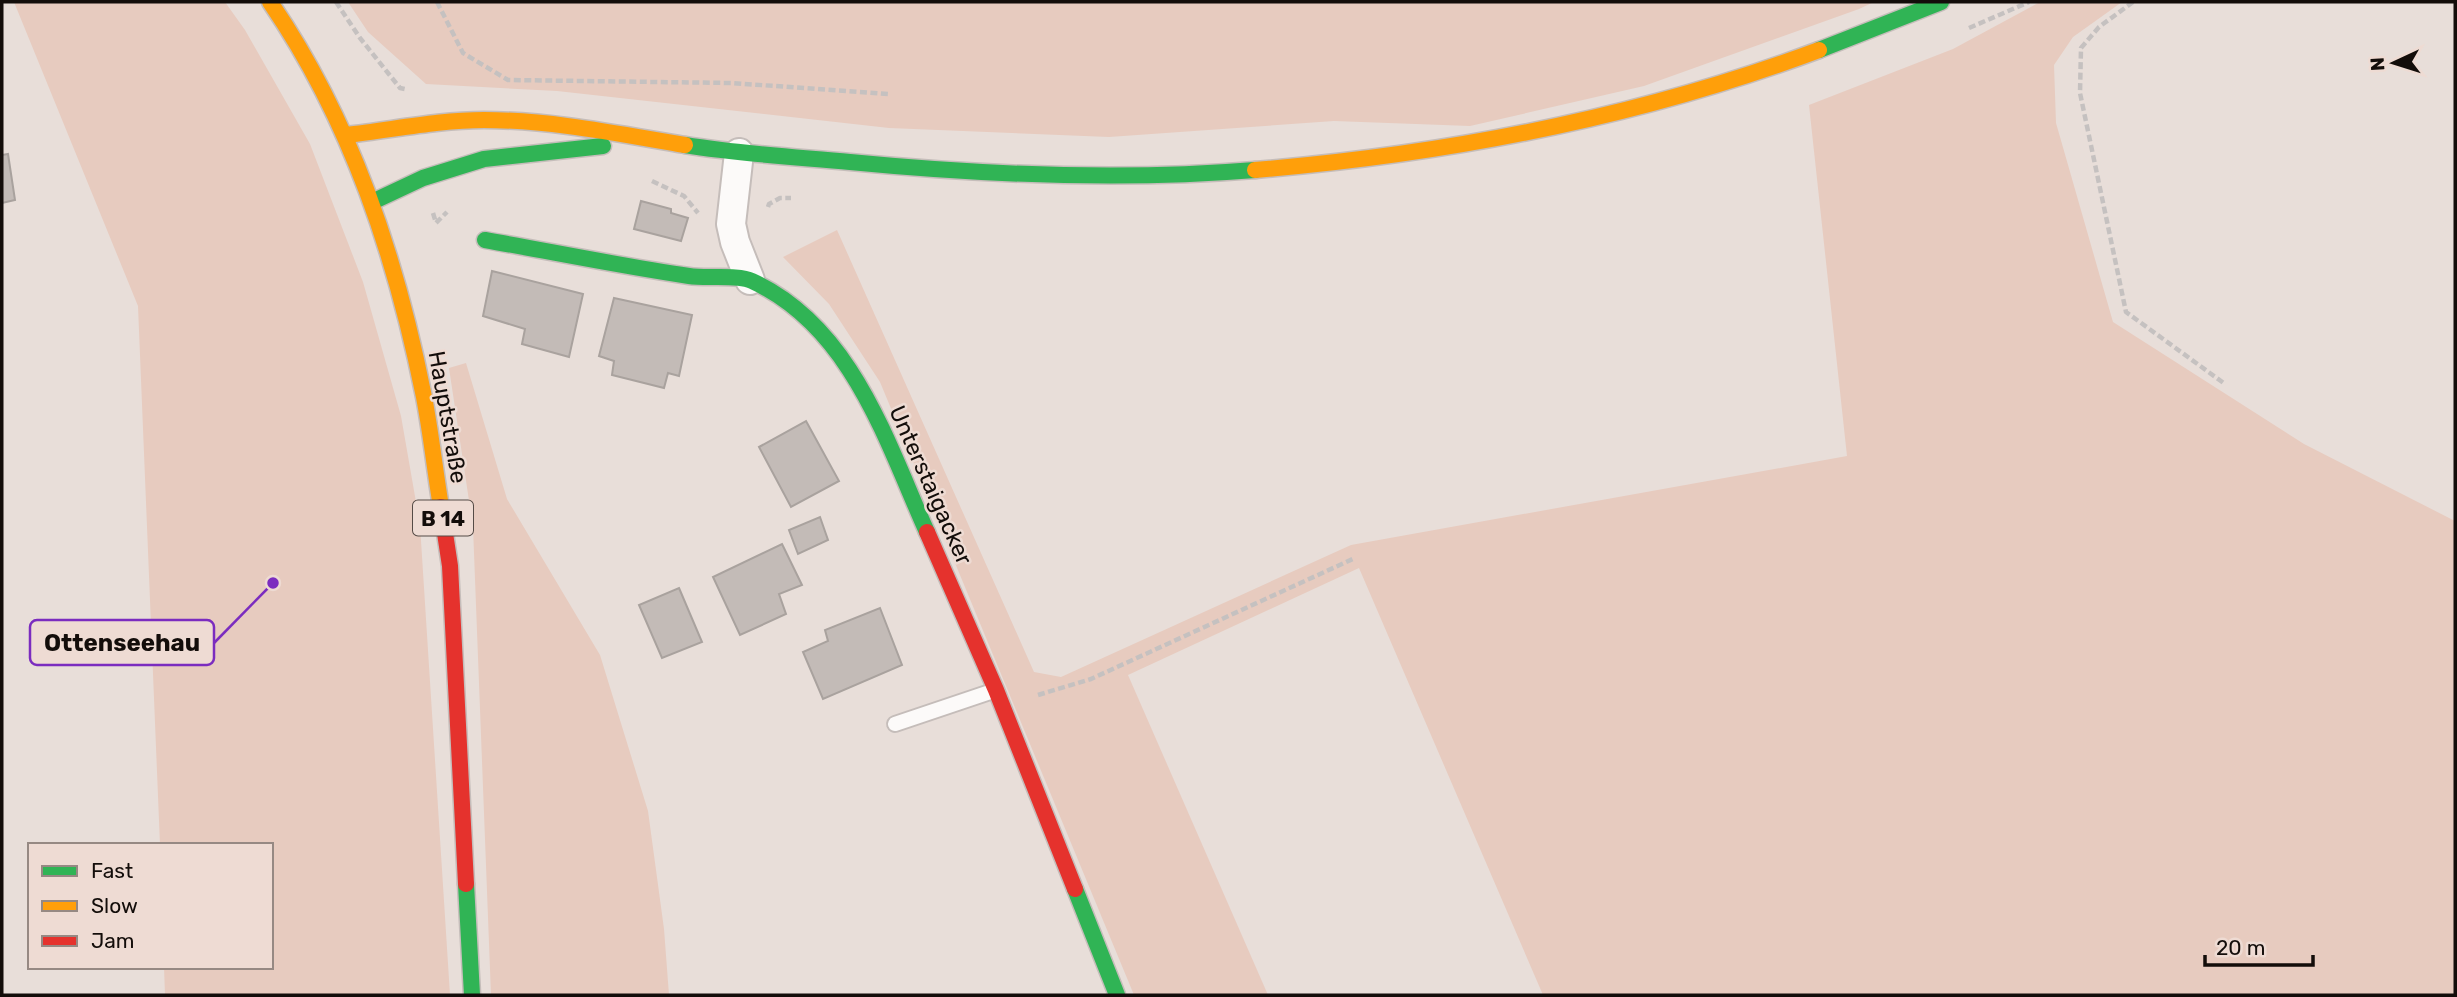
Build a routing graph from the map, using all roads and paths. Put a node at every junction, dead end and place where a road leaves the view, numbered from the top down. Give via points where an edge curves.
1 (270, 2) edge
2 (336, 2) edge
3 (437, 2) edge
4 (1941, 2) edge
5 (2133, 2) edge
6 (412, 93) dead end
7 (888, 94) dead end
8 (346, 135) junction
9 (710, 149) junction
10 (739, 152) junction
11 (372, 202) junction
12 (485, 240) dead end
13 (750, 280) junction
14 (2225, 384) dead end
15 (1354, 558) dead end
16 (996, 690) junction
17 (895, 724) dead end
18 (471, 995) edge
19 (1117, 995) edge

1 - 8 street, Hauptstraße / B 14
2 - 6 path via 400,88
3 - 7 path via 463,53 509,80 732,83
4 - 10 street via 1689,94 1553,127 1355,161 1195,174 1083,176 955,172
5 - 14 path via 2099,27 2081,48 2080,93 2126,312
8 - 9 street via 481,120 595,128
8 - 11 street, Hauptstraße / B 14
9 - 10 street
9 - 11 street via 602,146 484,159 423,178
10 - 13 street via 731,224
11 - 18 street, Hauptstraße / B 14 via 424,397 450,566
12 - 13 street, Unterstaigacker via 692,277
13 - 16 street, Unterstaigacker via 792,305 817,328 865,394
15 - 16 path via 1091,679 1038,695
16 - 17 lane
16 - 19 street, Unterstaigacker

